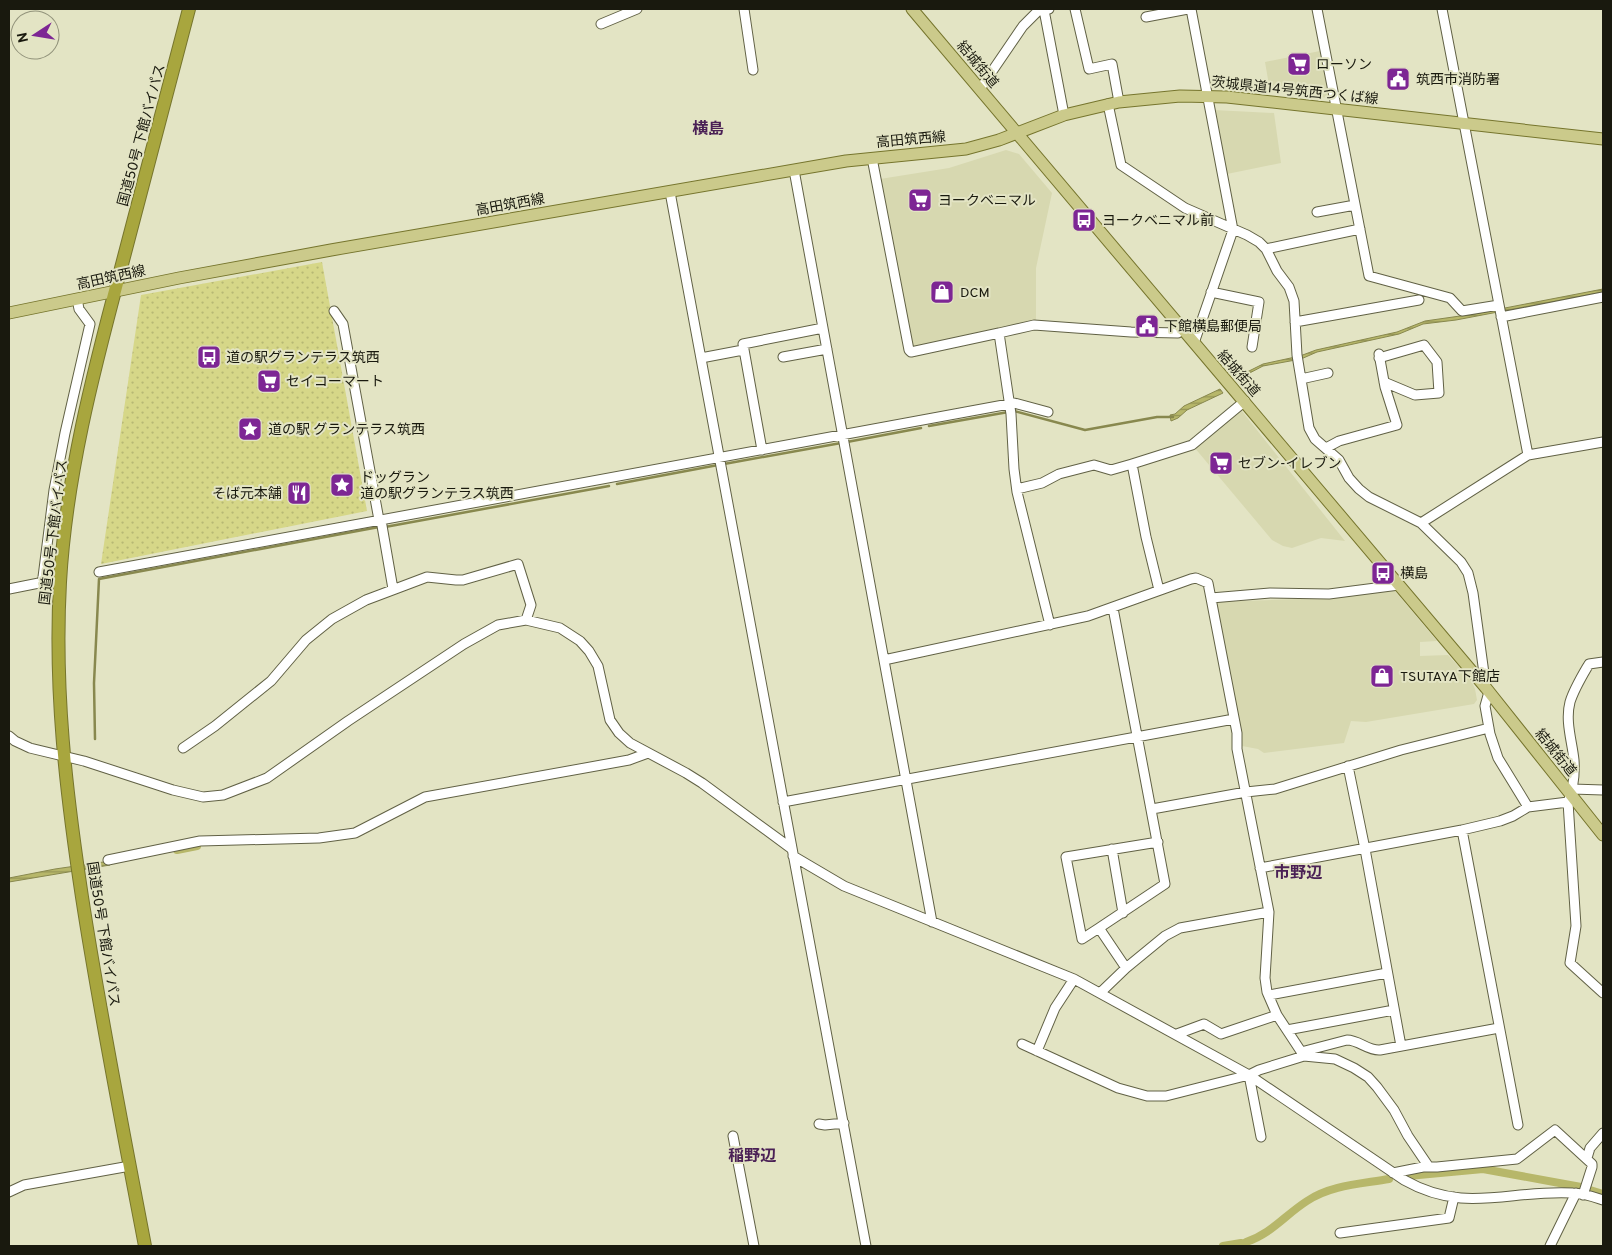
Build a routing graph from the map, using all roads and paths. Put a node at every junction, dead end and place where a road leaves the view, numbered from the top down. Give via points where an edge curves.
1 (189, 9) edge
2 (636, 9) edge
3 (744, 9) edge
4 (912, 9) edge
5 (1046, 9) edge
6 (1075, 9) edge
7 (1189, 9) edge
8 (1318, 9) edge
9 (1442, 9) edge
10 (1146, 17) dead end
11 (601, 24) dead end
12 (753, 70) dead end
13 (980, 89) junction
14 (1208, 96) junction
15 (1114, 103) junction
16 (1336, 110) junction
17 (1064, 115) junction
18 (1464, 124) junction
19 (1017, 133) junction
20 (1603, 139) edge
21 (872, 158) junction
22 (794, 170) junction
23 (670, 192) junction
24 (1355, 206) junction
25 (1316, 212) dead end
26 (1360, 228) junction
27 (1233, 230) junction
28 (1266, 249) junction
29 (115, 292) junction
30 (1211, 292) junction
31 (1603, 297) edge
32 (76, 300) junction
33 (1419, 300) dead end
34 (334, 311) dead end
35 (1500, 311) junction
36 (9, 313) edge
37 (1296, 322) junction
38 (823, 328) junction
39 (1182, 330) junction
40 (999, 333) junction
41 (1194, 343) junction
42 (1252, 347) dead end
43 (827, 349) junction
44 (743, 350) junction
45 (783, 357) dead end
46 (701, 358) junction
47 (1328, 373) dead end
48 (1301, 379) junction
49 (1384, 382) junction
50 (1245, 402) junction
51 (1010, 409) junction
52 (1048, 412) dead end
53 (843, 435) junction
54 (1603, 442) edge
55 (1326, 448) junction
56 (762, 450) junction
57 (1528, 455) junction
58 (721, 462) junction
59 (1132, 464) junction
60 (1017, 489) junction
61 (381, 523) junction
62 (1421, 523) junction
63 (100, 572) dead end
64 (1399, 585) junction
65 (9, 589) edge
66 (394, 589) junction
67 (1159, 590) junction
68 (1211, 598) junction
69 (1113, 608) junction
70 (526, 620) junction
71 (1050, 625) junction
72 (884, 660) junction
73 (1603, 662) edge
74 (1487, 690) junction
75 (1234, 719) junction
76 (1489, 728) junction
77 (9, 736) edge
78 (1138, 737) junction
79 (184, 748) dead end
80 (648, 753) junction
81 (63, 755) junction
82 (1348, 766) junction
83 (907, 780) junction
84 (1603, 790) edge
85 (1246, 792) junction
86 (1570, 795) junction
87 (783, 802) junction
88 (1528, 807) junction
89 (1152, 809) junction
90 (1462, 830) junction
91 (1603, 835) edge
92 (1158, 842) junction
93 (1365, 848) junction
94 (1112, 849) junction
95 (793, 853) junction
96 (108, 860) dead end
97 (1260, 868) junction
98 (1269, 912) junction
99 (1123, 913) junction
100 (932, 922) junction
101 (1099, 928) junction
102 (1126, 968) junction
103 (1387, 973) junction
104 (1074, 979) junction
105 (1100, 993) junction
106 (1603, 993) edge
107 (1269, 995) junction
108 (1394, 1010) junction
109 (1277, 1015) junction
110 (1499, 1028) junction
111 (1287, 1030) junction
112 (1177, 1034) junction
113 (1022, 1044) dead end
114 (1401, 1046) junction
115 (1037, 1051) junction
116 (1302, 1054) junction
117 (1249, 1075) junction
118 (844, 1123) junction
119 (819, 1124) dead end
120 (1518, 1125) dead end
121 (1603, 1133) edge
122 (733, 1136) dead end
123 (1261, 1137) dead end
124 (1587, 1158) junction
125 (130, 1166) junction
126 (1429, 1167) junction
127 (1393, 1172) junction
128 (9, 1192) edge
129 (1579, 1194) junction
130 (1454, 1198) junction
131 (1603, 1200) edge
132 (1340, 1232) dead end
133 (145, 1246) edge
134 (754, 1246) edge
135 (866, 1246) edge
136 (1550, 1246) edge

1 - 29 highway, 国道50号 下館バイパス
2 - 11 street
3 - 12 street
4 - 13 main road, 結城街道
5 - 13 street via 1038,11 1023,26
5 - 17 street
6 - 15 street via 1089,69 1112,64
7 - 10 street
7 - 14 street
8 - 16 street
9 - 18 street
13 - 19 main road, 結城街道
14 - 15 main road, 茨城県道14号筑西つくば線
14 - 16 main road, 茨城県道14号筑西つくば線
14 - 27 street
15 - 17 main road, 茨城県道14号筑西つくば線
15 - 27 street via 1121,165 1186,208
16 - 18 main road, 茨城県道14号筑西つくば線
16 - 24 street
17 - 19 main road, 茨城県道14号筑西つくば線
18 - 20 main road, 茨城県道14号筑西つくば線
18 - 35 street
19 - 21 main road, 高田筑西線 via 966,148
19 - 39 main road, 結城街道
21 - 22 main road, 高田筑西線
21 - 40 street via 909,350
22 - 23 main road, 高田筑西線
22 - 38 street
23 - 29 main road, 高田筑西線 via 331,250
23 - 46 street
24 - 25 street
24 - 26 street
26 - 28 street
26 - 35 street via 1369,276 1450,298 1462,311
27 - 28 street via 1260,242
27 - 30 street
28 - 37 street via 1289,287
29 - 32 main road, 高田筑西線
29 - 81 highway, 国道50号 下館バイパス via 78,449 60,578 58,670
30 - 41 street
30 - 42 street via 1259,302
31 - 35 street
32 - 36 main road, 高田筑西線
32 - 65 street via 90,324 61,452 42,582
33 - 37 street
34 - 61 street via 343,324
35 - 57 street
37 - 48 street
38 - 43 street
38 - 44 street via 745,343
39 - 40 street via 1178,333 1131,332 1034,325
39 - 41 main road, 結城街道
40 - 51 street
41 - 50 main road, 結城街道
43 - 45 street
43 - 53 street
44 - 46 street
44 - 56 street
46 - 58 street
47 - 48 street
48 - 55 street via 1309,428 1315,439
49 - 49 street via 1379,356 1424,345 1438,362 1439,393 1414,395
49 - 55 street via 1397,425 1339,441
50 - 59 street via 1192,445
50 - 64 main road, 結城街道
51 - 52 street via 1014,403
51 - 53 street
51 - 60 street
53 - 56 street
53 - 72 street
54 - 57 street
55 - 62 street via 1369,497
56 - 58 street
57 - 62 street
58 - 61 street
58 - 87 street
59 - 60 street via 1111,470 1094,465 1059,474 1042,484
59 - 67 street
60 - 71 street
61 - 63 street
61 - 66 street
62 - 74 street via 1461,562 1468,574
64 - 68 street via 1329,594 1270,593
64 - 74 main road, 結城街道
66 - 70 street via 427,577 463,580 518,564 531,605
66 - 79 street via 332,619 306,640 271,681
67 - 68 street via 1196,578 1208,583
67 - 69 street
68 - 75 street
69 - 71 street
69 - 78 street
70 - 80 street via 560,628 580,641 595,658 608,713 615,728 630,743
70 - 81 street via 498,625 464,644 267,778 233,793 214,797 192,795
71 - 72 street
72 - 83 street
73 - 86 street via 1589,664 1570,704 1569,729 1574,762
74 - 76 street via 1485,706
74 - 86 main road, 結城街道
75 - 78 street
75 - 85 street
76 - 82 street
76 - 88 street via 1498,758
77 - 81 street via 30,748
78 - 83 street
78 - 89 street
80 - 95 street via 702,783
80 - 96 street via 629,760 425,797 355,833 319,838 200,841
81 - 125 highway, 国道50号 下館バイパス via 92,964
82 - 85 street via 1275,789
82 - 93 street
83 - 87 street
83 - 100 street
84 - 86 street
85 - 89 street
85 - 97 street
86 - 88 street
86 - 91 main road, 結城街道
86 - 106 street via 1576,926 1570,963
87 - 95 street
88 - 90 street via 1500,821
89 - 92 street
90 - 93 street
90 - 110 street
92 - 94 street
92 - 99 street via 1165,884
93 - 97 street
93 - 103 street
94 - 99 street
94 - 101 street via 1066,857 1082,939
95 - 100 street via 844,886
95 - 118 street
97 - 98 street
98 - 102 street via 1180,928
98 - 107 street via 1265,978
99 - 101 street
100 - 104 street
101 - 102 street
102 - 105 street
103 - 107 street
103 - 108 street
104 - 105 street
104 - 115 street via 1054,1008
105 - 112 street
107 - 109 street
108 - 111 street
108 - 114 street
109 - 111 street
109 - 112 street via 1220,1034 1204,1024
110 - 114 street
110 - 120 street
111 - 116 street
112 - 117 street
113 - 115 street
114 - 116 street via 1378,1051 1347,1040
115 - 117 street via 1118,1088 1147,1096 1166,1096
116 - 117 street
116 - 126 street via 1335,1059 1368,1077 1394,1110
117 - 123 street
117 - 127 street
118 - 119 street
118 - 135 street
121 - 124 street via 1590,1148
122 - 134 street
124 - 126 street via 1555,1130 1517,1159
124 - 129 street via 1592,1167
125 - 128 street via 24,1185
125 - 133 highway, 国道50号 下館バイパス
126 - 127 street
127 - 130 street via 1426,1192
129 - 130 street
129 - 131 street
129 - 136 street
130 - 132 street via 1449,1218

